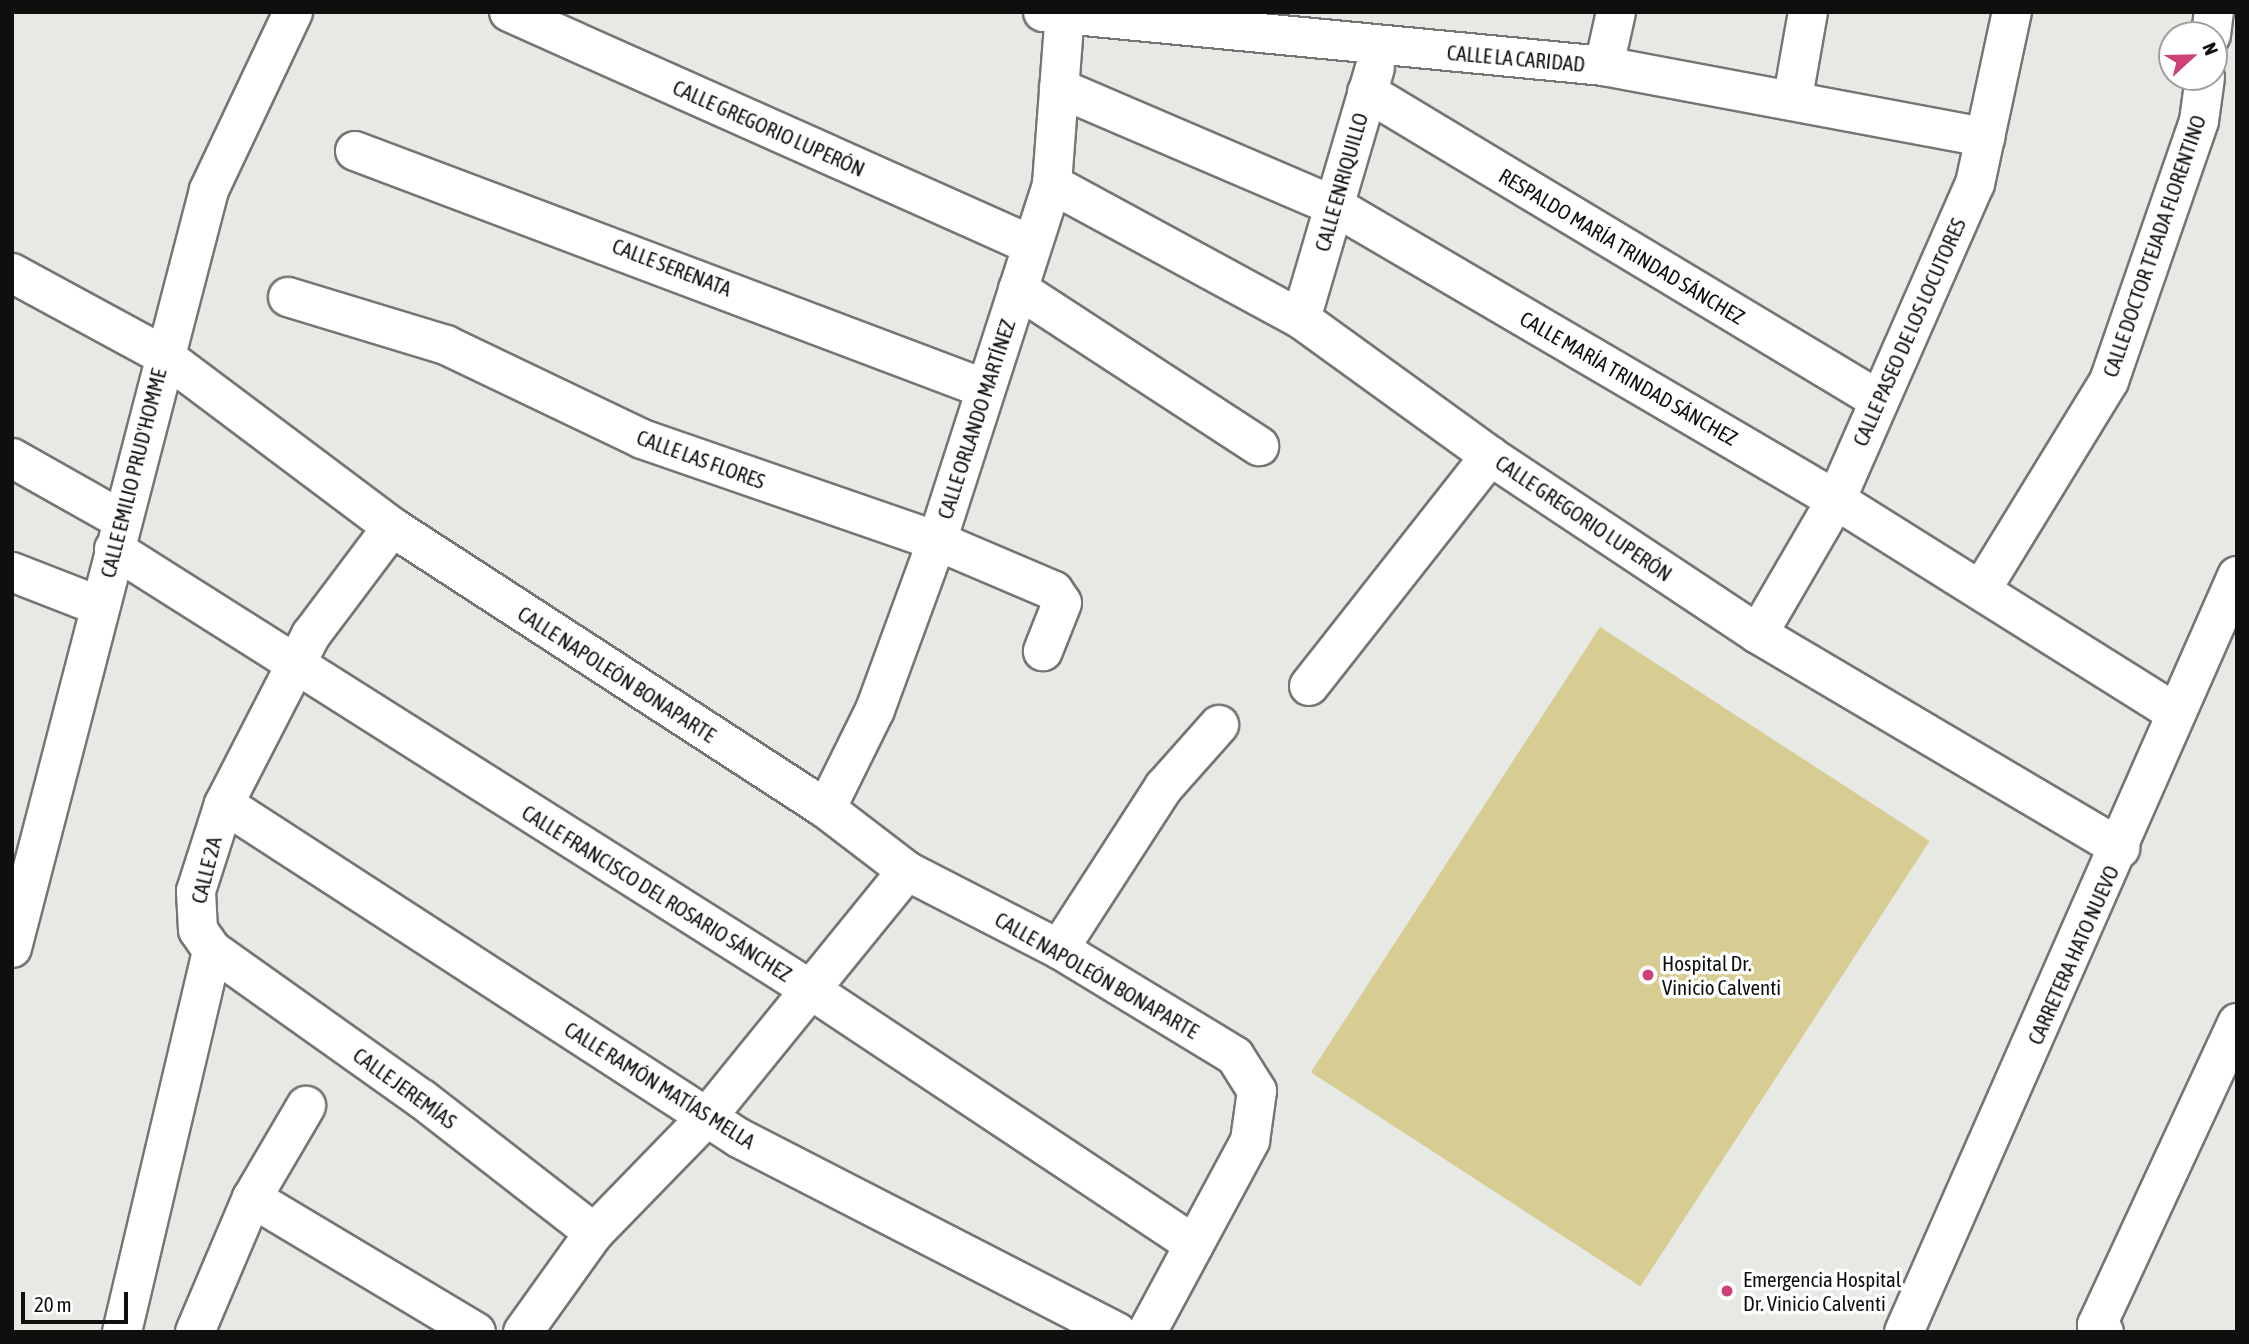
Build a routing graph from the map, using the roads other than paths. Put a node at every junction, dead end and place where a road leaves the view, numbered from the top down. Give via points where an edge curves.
1 (293, 12) edge
2 (509, 12) edge
3 (1616, 12) edge
4 (1808, 12) edge
5 (2011, 12) edge
6 (1057, 13) edge
7 (1382, 46) junction
8 (1604, 65) junction
9 (1059, 88) junction
10 (2203, 91) edge
11 (1367, 92) junction
12 (1793, 97) junction
13 (1985, 136) junction
14 (355, 151) dead end
15 (1052, 184) junction
16 (1336, 207) junction
17 (1029, 244) junction
18 (12, 273) edge
19 (1018, 289) junction
20 (288, 297) dead end
21 (1301, 318) junction
22 (163, 355) junction
23 (986, 389) junction
24 (1877, 400) junction
25 (1259, 446) dead end
26 (1490, 456) junction
27 (12, 458) edge
28 (1836, 500) junction
29 (392, 527) junction
30 (118, 535) junction
31 (937, 541) junction
32 (12, 572) edge
33 (2237, 576) edge
34 (1981, 590) junction
35 (99, 606) junction
36 (1758, 634) junction
37 (1042, 651) dead end
38 (295, 666) junction
39 (1309, 686) dead end
40 (2175, 713) junction
41 (1219, 725) dead end
42 (223, 804) junction
43 (826, 809) junction
44 (2120, 848) junction
45 (907, 871) junction
46 (19, 892) edge
47 (12, 948) edge
48 (1059, 949) junction
49 (212, 950) junction
50 (811, 990) junction
51 (2237, 1023) edge
52 (306, 1107) dead end
53 (707, 1117) junction
54 (252, 1198) junction
55 (594, 1233) junction
56 (1194, 1244) junction
57 (122, 1332) edge
58 (195, 1332) edge
59 (476, 1332) edge
60 (523, 1332) edge
61 (1116, 1332) edge
62 (1147, 1332) edge
63 (1904, 1332) edge
64 (2104, 1332) edge

1 - 22 street, CALLE EMILIO PRUD'HOMME via 209,190
2 - 17 street, CALLE GREGORIO LUPERÓN
3 - 8 street
4 - 12 street
5 - 13 street, CALLE PASEO DE LOS LOCUTORES
6 - 7 street, CALLE LA CARIDAD
6 - 9 street, CALLE ORLANDO MARTÍNEZ
7 - 8 street, CALLE LA CARIDAD
7 - 11 street, CALLE ENRIQUILLO
8 - 12 street, CALLE LA CARIDAD
9 - 15 street, CALLE ORLANDO MARTÍNEZ
9 - 16 street, CALLE MARÍA TRINDAD SÁNCHEZ
10 - 34 street, CALLE DOCTOR TEJADA FLORENTINO via 2199,121 2109,381
11 - 16 street, CALLE ENRIQUILLO
11 - 24 street, RESPALDO MARÍA TRINDAD SÁNCHEZ
12 - 13 street, CALLE LA CARIDAD
13 - 24 street, CALLE PASEO DE LOS LOCUTORES via 1975,184
14 - 23 street, CALLE SERENATA
15 - 17 street, CALLE ORLANDO MARTÍNEZ
15 - 21 street, CALLE GREGORIO LUPERÓN
16 - 21 street, CALLE ENRIQUILLO
16 - 28 street, CALLE MARÍA TRINDAD SÁNCHEZ
17 - 19 street, CALLE ORLANDO MARTÍNEZ
18 - 22 street, CALLE NAPOLEÓN BONAPARTE
19 - 23 street, CALLE ORLANDO MARTÍNEZ
19 - 25 street
20 - 31 street, CALLE LAS FLORES via 446,345 642,439
21 - 26 street, CALLE GREGORIO LUPERÓN
22 - 29 street, CALLE NAPOLEÓN BONAPARTE
22 - 30 street, CALLE EMILIO PRUD'HOMME
23 - 31 street, CALLE ORLANDO MARTÍNEZ
24 - 28 street, CALLE PASEO DE LOS LOCUTORES
26 - 36 street, CALLE GREGORIO LUPERÓN
26 - 39 street
27 - 30 street, CALLE FRANCISCO DEL ROSARIO SÁNCHEZ
28 - 34 street, CALLE MARÍA TRINDAD SÁNCHEZ
28 - 36 street, CALLE PASEO DE LOS LOCUTORES
29 - 38 street, CALLE 2A
29 - 43 street, CALLE NAPOLEÓN BONAPARTE
30 - 35 street, CALLE EMILIO PRUD'HOMME
30 - 38 street, CALLE FRANCISCO DEL ROSARIO SÁNCHEZ
31 - 37 street, CALLE LAS FLORES via 1054,591 1062,603
31 - 43 street, CALLE ORLANDO MARTÍNEZ via 875,710
32 - 35 street
33 - 40 street, CARRETERA HATO NUEVO
34 - 40 street, CALLE MARÍA TRINDAD SÁNCHEZ
35 - 46 street, CALLE EMILIO PRUD'HOMME
36 - 44 street, CALLE GREGORIO LUPERÓN
38 - 42 street, CALLE 2A
38 - 50 street, CALLE FRANCISCO DEL ROSARIO SÁNCHEZ
40 - 44 street, CARRETERA HATO NUEVO
41 - 48 street via 1164,786
42 - 49 street, CALLE 2A via 196,891 198,930
42 - 53 street, CALLE RAMÓN MATÍAS MELLA
43 - 45 street, CALLE NAPOLEÓN BONAPARTE
44 - 63 street, CARRETERA HATO NUEVO
45 - 48 street, CALLE NAPOLEÓN BONAPARTE
45 - 50 street
46 - 47 street, CALLE EMILIO PRUD'HOMME
48 - 56 street, CALLE NAPOLEÓN BONAPARTE via 1235,1056 1257,1091 1250,1141
49 - 55 street, CALLE JEREMÍAS via 422,1099
49 - 57 street
50 - 53 street
50 - 56 street, CALLE FRANCISCO DEL ROSARIO SÁNCHEZ
51 - 64 street via 2097,1325
52 - 54 street
53 - 55 street
53 - 61 street, CALLE RAMÓN MATÍAS MELLA
54 - 58 street
54 - 59 street
55 - 60 street
56 - 62 street

